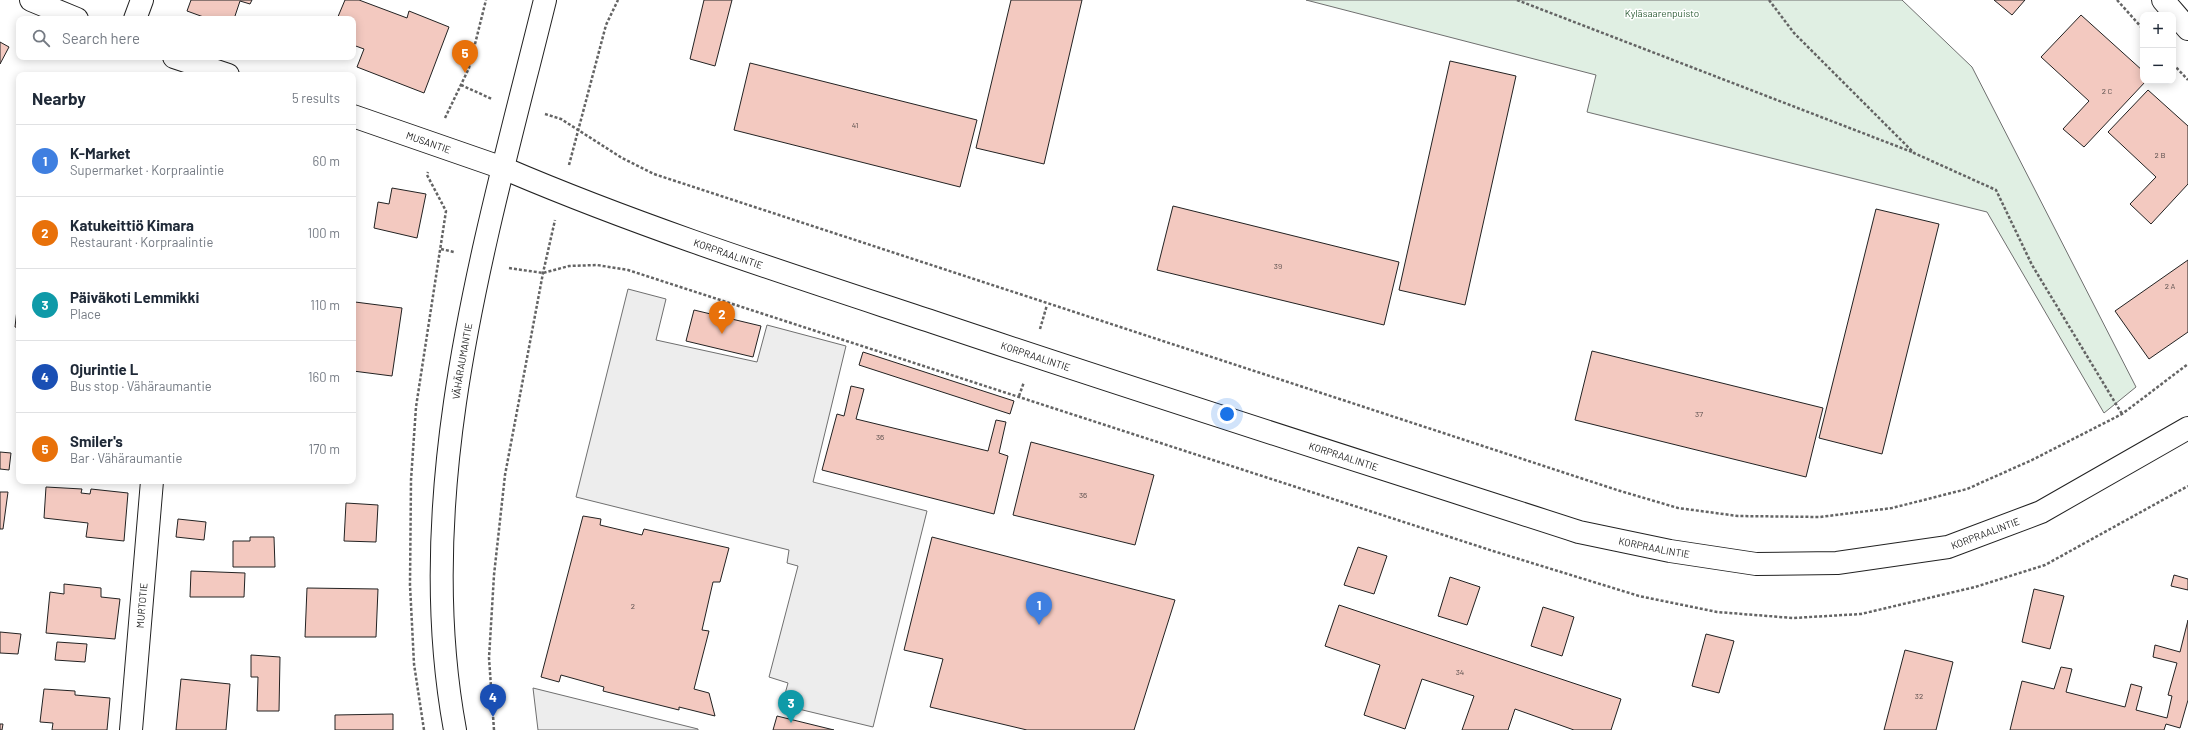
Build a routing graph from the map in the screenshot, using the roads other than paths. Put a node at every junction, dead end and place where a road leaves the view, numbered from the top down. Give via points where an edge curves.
1 (31, 0) edge
2 (142, 0) edge
3 (545, 0) edge
4 (2163, 0) edge
5 (70, 16) edge
6 (136, 16) edge
7 (2188, 29) edge
8 (183, 65) edge
9 (214, 72) edge
10 (356, 117) edge
11 (503, 168) junction
12 (2188, 428) edge
13 (152, 484) edge
14 (131, 730) edge
15 (455, 730) edge

1 - 5 street
2 - 6 street
3 - 11 street, VÄHÄRAUMANTIE
4 - 7 street
8 - 9 street
10 - 11 street, MUSANTIE
11 - 12 street, KORPRAALINTIE via 562,193 725,253 1032,356 1579,532 1670,551 1756,564 1837,564 1948,547 2042,512
11 - 15 street, VÄHÄRAUMANTIE via 463,352 448,464 442,549 443,635 449,701
13 - 14 street, MURTOTIE

